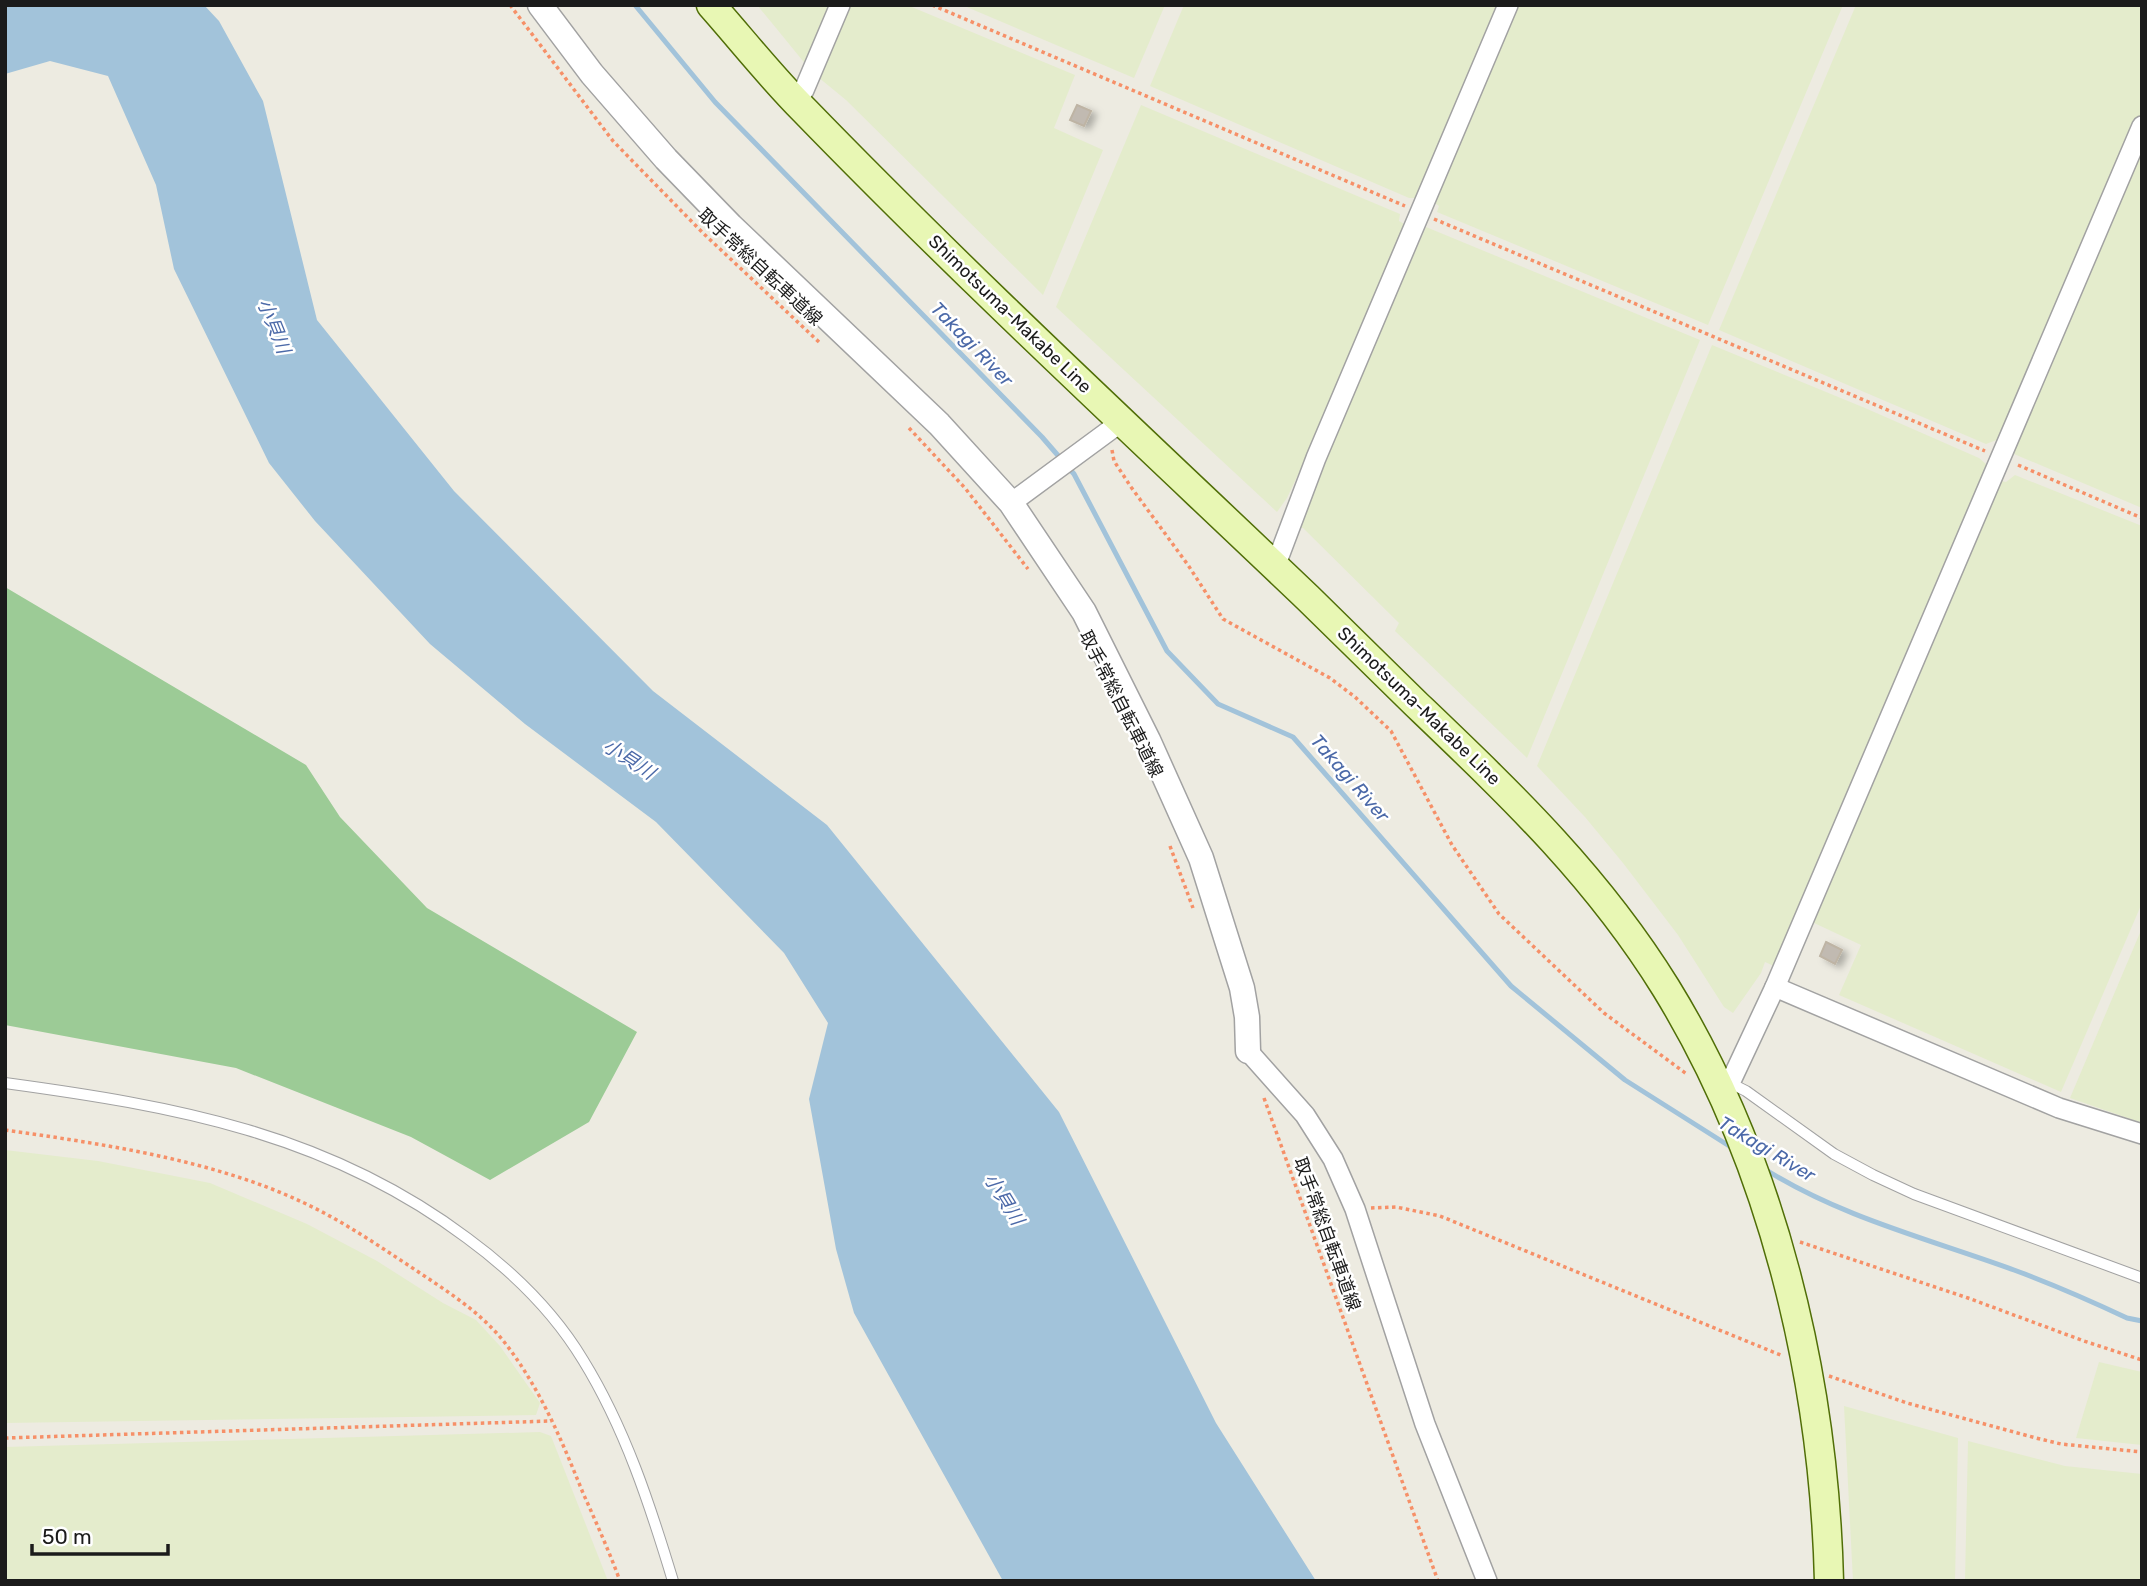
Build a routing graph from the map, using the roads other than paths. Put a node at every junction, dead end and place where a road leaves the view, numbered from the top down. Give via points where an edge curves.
1 (540, 5) edge
2 (711, 5) edge
3 (840, 5) edge
4 (1508, 5) edge
5 (796, 101) junction
6 (2142, 126) edge
7 (1110, 429) junction
8 (1011, 503) junction
9 (1275, 567) junction
10 (1775, 987) junction
11 (1248, 1051) joint
12 (5, 1083) edge
13 (1725, 1091) junction
14 (2142, 1134) edge
15 (2142, 1278) edge
16 (673, 1581) edge
17 (1487, 1581) edge
18 (1829, 1581) edge

1 - 8 street via 592,75 666,159 939,424
2 - 5 main road, Shimotsuma-Makabe Line
3 - 5 street
4 - 9 street via 1312,467
5 - 7 main road, Shimotsuma-Makabe Line
6 - 10 street
7 - 8 street
7 - 9 main road, Shimotsuma-Makabe Line
8 - 11 street via 1084,612 1201,858 1242,988
9 - 13 main road, Shimotsuma-Makabe Line via 1534,818 1596,887 1665,987
10 - 13 street
10 - 14 street via 2059,1108
11 - 17 street via 1305,1115 1333,1159 1355,1209 1425,1424
12 - 16 lane via 163,1108 292,1143 395,1189 466,1236 525,1287 583,1359 630,1452
13 - 15 lane via 1746,1091 1834,1154 1914,1194
13 - 18 main road, Shimotsuma-Makabe Line via 1770,1225 1813,1398

